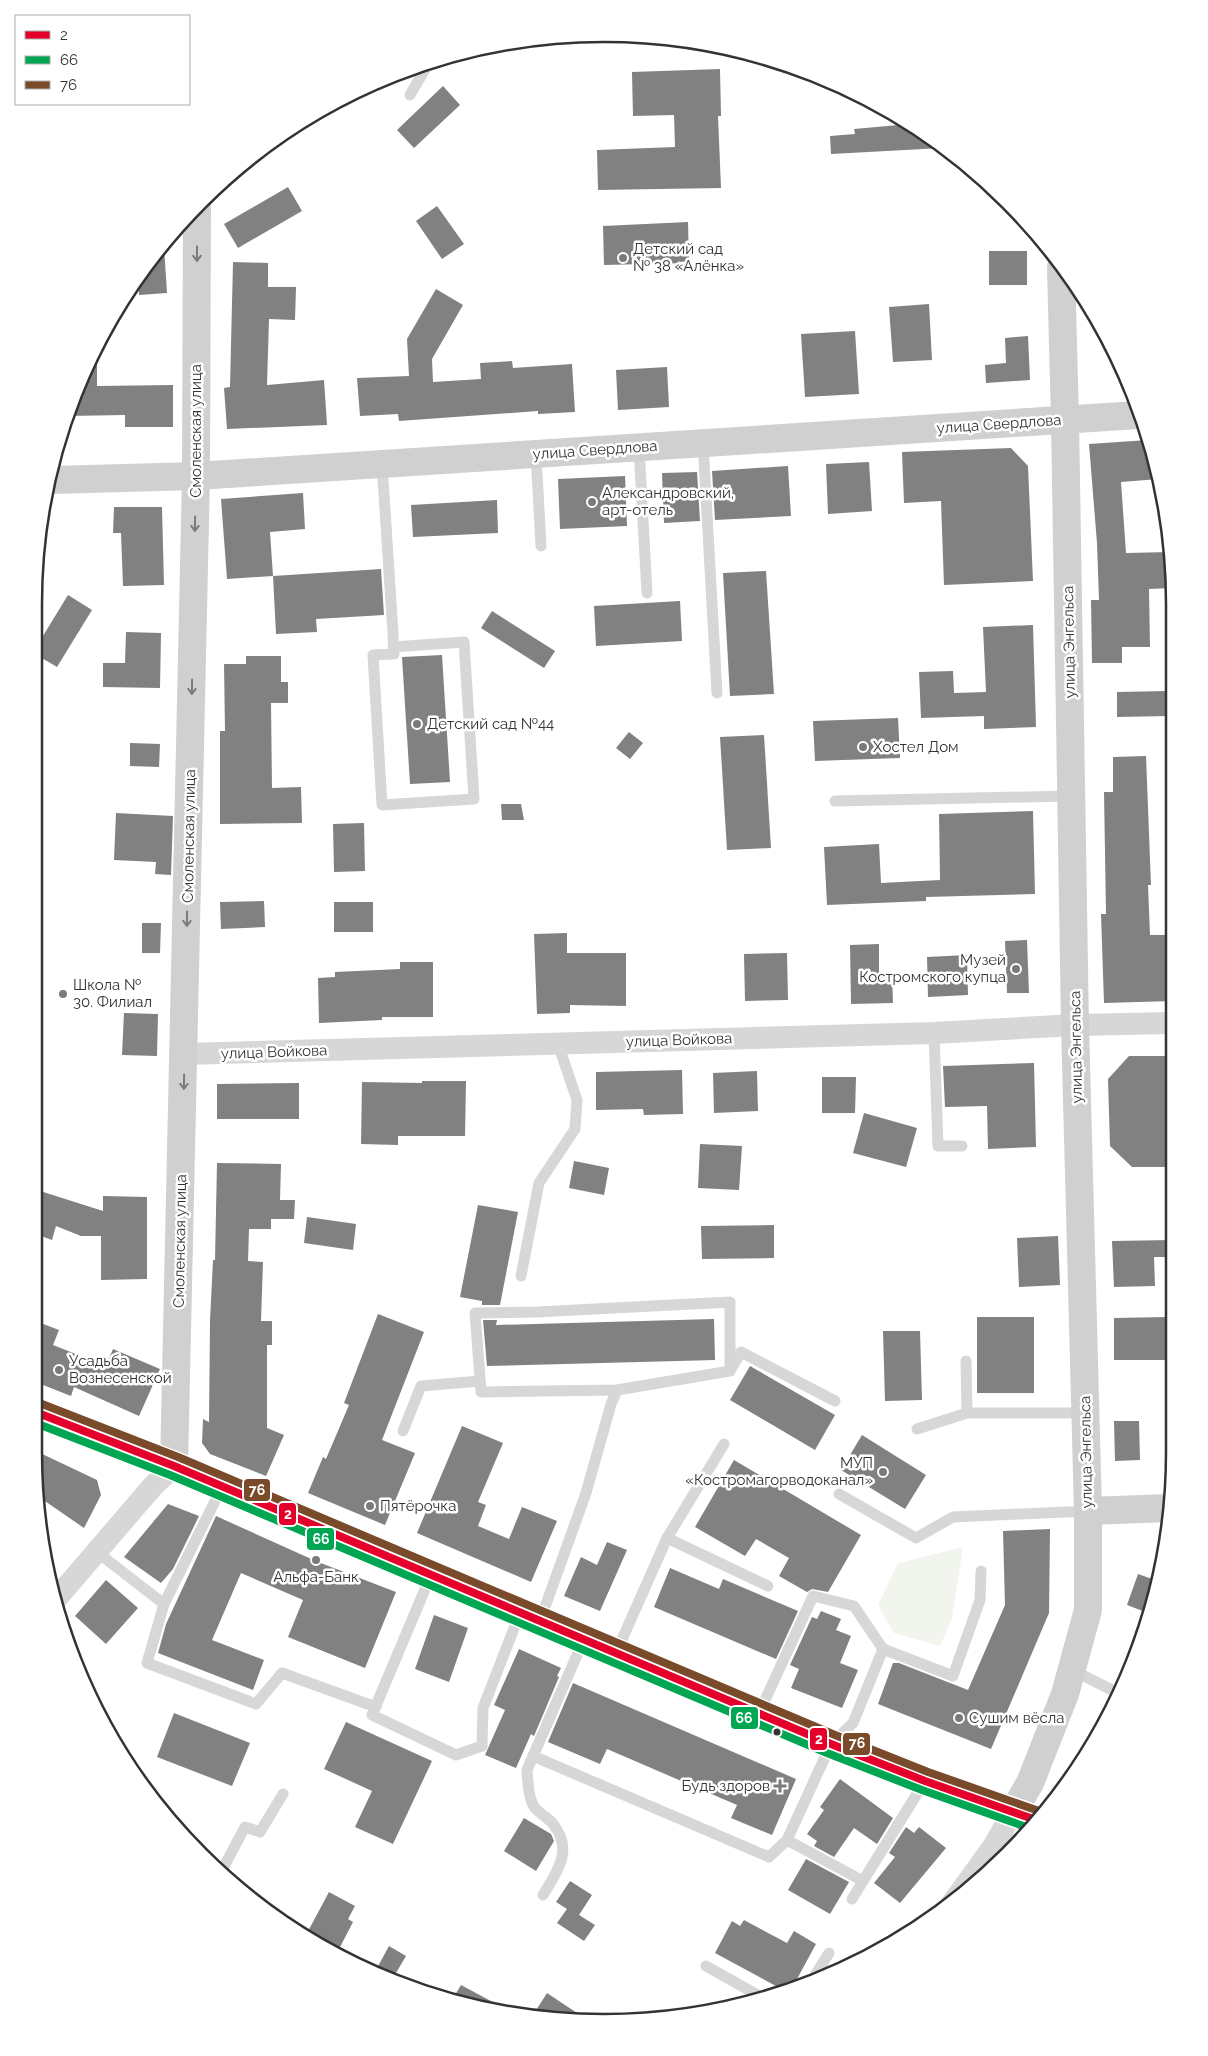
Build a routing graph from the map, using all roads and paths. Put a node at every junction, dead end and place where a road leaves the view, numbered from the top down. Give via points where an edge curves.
1 (423, 72) edge
2 (410, 95) dead end
3 (197, 218) edge
4 (1061, 279) edge
5 (1133, 415) edge
6 (1065, 420) junction
7 (702, 443) junction
8 (639, 447) junction
9 (536, 454) junction
10 (382, 464) junction
11 (196, 476) junction
12 (57, 480) edge
13 (541, 546) dead end
14 (647, 592) dead end
15 (394, 647) junction
16 (717, 693) dead end
17 (1071, 796) junction
18 (835, 802) dead end
19 (1165, 1023) edge
20 (1075, 1025) junction
21 (934, 1033) junction
22 (558, 1044) junction
23 (184, 1054) junction
24 (962, 1146) dead end
25 (521, 1276) dead end
26 (966, 1361) dead end
27 (730, 1371) junction
28 (480, 1381) junction
29 (617, 1390) junction
30 (836, 1401) dead end
31 (968, 1413) junction
32 (1086, 1413) junction
33 (43, 1415) edge
34 (917, 1429) dead end
35 (403, 1432) dead end
36 (724, 1444) dead end
37 (174, 1466) junction
38 (222, 1487) junction
39 (839, 1494) dead end
40 (1162, 1508) edge
41 (1088, 1511) junction
42 (667, 1538) junction
43 (96, 1552) junction
44 (981, 1571) dead end
45 (431, 1575) junction
46 (768, 1586) dead end
47 (61, 1593) edge
48 (164, 1604) junction
49 (530, 1617) junction
50 (584, 1639) junction
51 (883, 1649) junction
52 (616, 1653) junction
53 (1072, 1670) junction
54 (1112, 1690) edge
55 (376, 1707) junction
56 (759, 1713) junction
57 (831, 1744) junction
58 (533, 1756) junction
59 (925, 1781) junction
60 (283, 1794) dead end
61 (1024, 1816) edge
62 (787, 1840) junction
63 (225, 1865) edge
64 (980, 1869) edge
65 (862, 1882) junction
66 (543, 1895) dead end
67 (852, 1899) dead end
68 (829, 1953) dead end
69 (706, 1966) dead end
70 (817, 1972) edge
71 (754, 1993) edge

1 - 2 lane
3 -> 11 main road, Смоленская улица
4 - 6 main road, улица Энгельса
5 - 6 main road, улица Свердлова
6 - 7 main road, улица Свердлова
6 - 17 main road, улица Энгельса
7 - 8 main road, улица Свердлова
7 - 16 lane
8 - 9 main road, улица Свердлова
8 - 14 lane
9 - 10 main road, улица Свердлова
9 - 13 lane
10 - 11 main road, улица Свердлова
10 - 15 lane
11 - 12 main road, улица Свердлова
11 -> 23 main road, Смоленская улица
15 - 15 lane via 394,654 373,655 382,805 474,799 464,642
17 - 18 lane
17 - 20 main road, улица Энгельса
19 - 20 street, улица Войкова
20 - 21 street, улица Войкова
20 - 32 main road, улица Энгельса
21 - 22 street, улица Войкова
21 - 24 lane via 938,1146
22 - 23 street, улица Войкова
22 - 25 lane via 577,1100 575,1129 538,1184
23 -> 37 main road, Смоленская улица
26 - 31 lane
27 - 28 lane via 730,1302 475,1313
27 - 29 lane
27 - 30 lane via 741,1352
28 - 29 lane via 481,1392
28 - 35 lane via 420,1386
29 - 49 lane via 586,1492
31 - 32 lane
31 - 34 lane
32 - 41 main road, улица Энгельса
33 - 37 main road
36 - 42 lane
37 - 38 main road
37 - 43 street
38 - 45 main road
38 - 48 lane
39 - 41 lane via 916,1538 953,1517
40 - 41 main road
41 - 53 main road, улица Энгельса via 1088,1610
42 - 46 lane
42 - 52 lane
43 - 47 street
43 - 48 lane
44 - 51 lane via 980,1600 953,1676
45 - 49 main road
45 - 55 lane
48 - 55 lane via 147,1663 256,1704 282,1673
49 - 50 main road
49 - 55 lane via 483,1708 482,1746 456,1755 372,1715
50 - 52 main road
50 - 58 lane
51 - 56 lane via 854,1606 812,1596
51 - 57 lane via 853,1723
52 - 56 main road
53 - 54 lane
53 - 61 main road, улица Энгельса via 1030,1783
56 - 57 main road
57 - 59 main road
57 - 62 lane
58 - 62 lane via 768,1857
58 - 66 lane via 527,1770 529,1792 535,1808 553,1824 562,1844 561,1866
59 - 61 main road
59 - 65 lane
60 - 63 lane via 260,1832 245,1827
61 - 64 street via 993,1847
62 - 65 lane
65 - 67 lane
68 - 70 lane
69 - 71 lane

